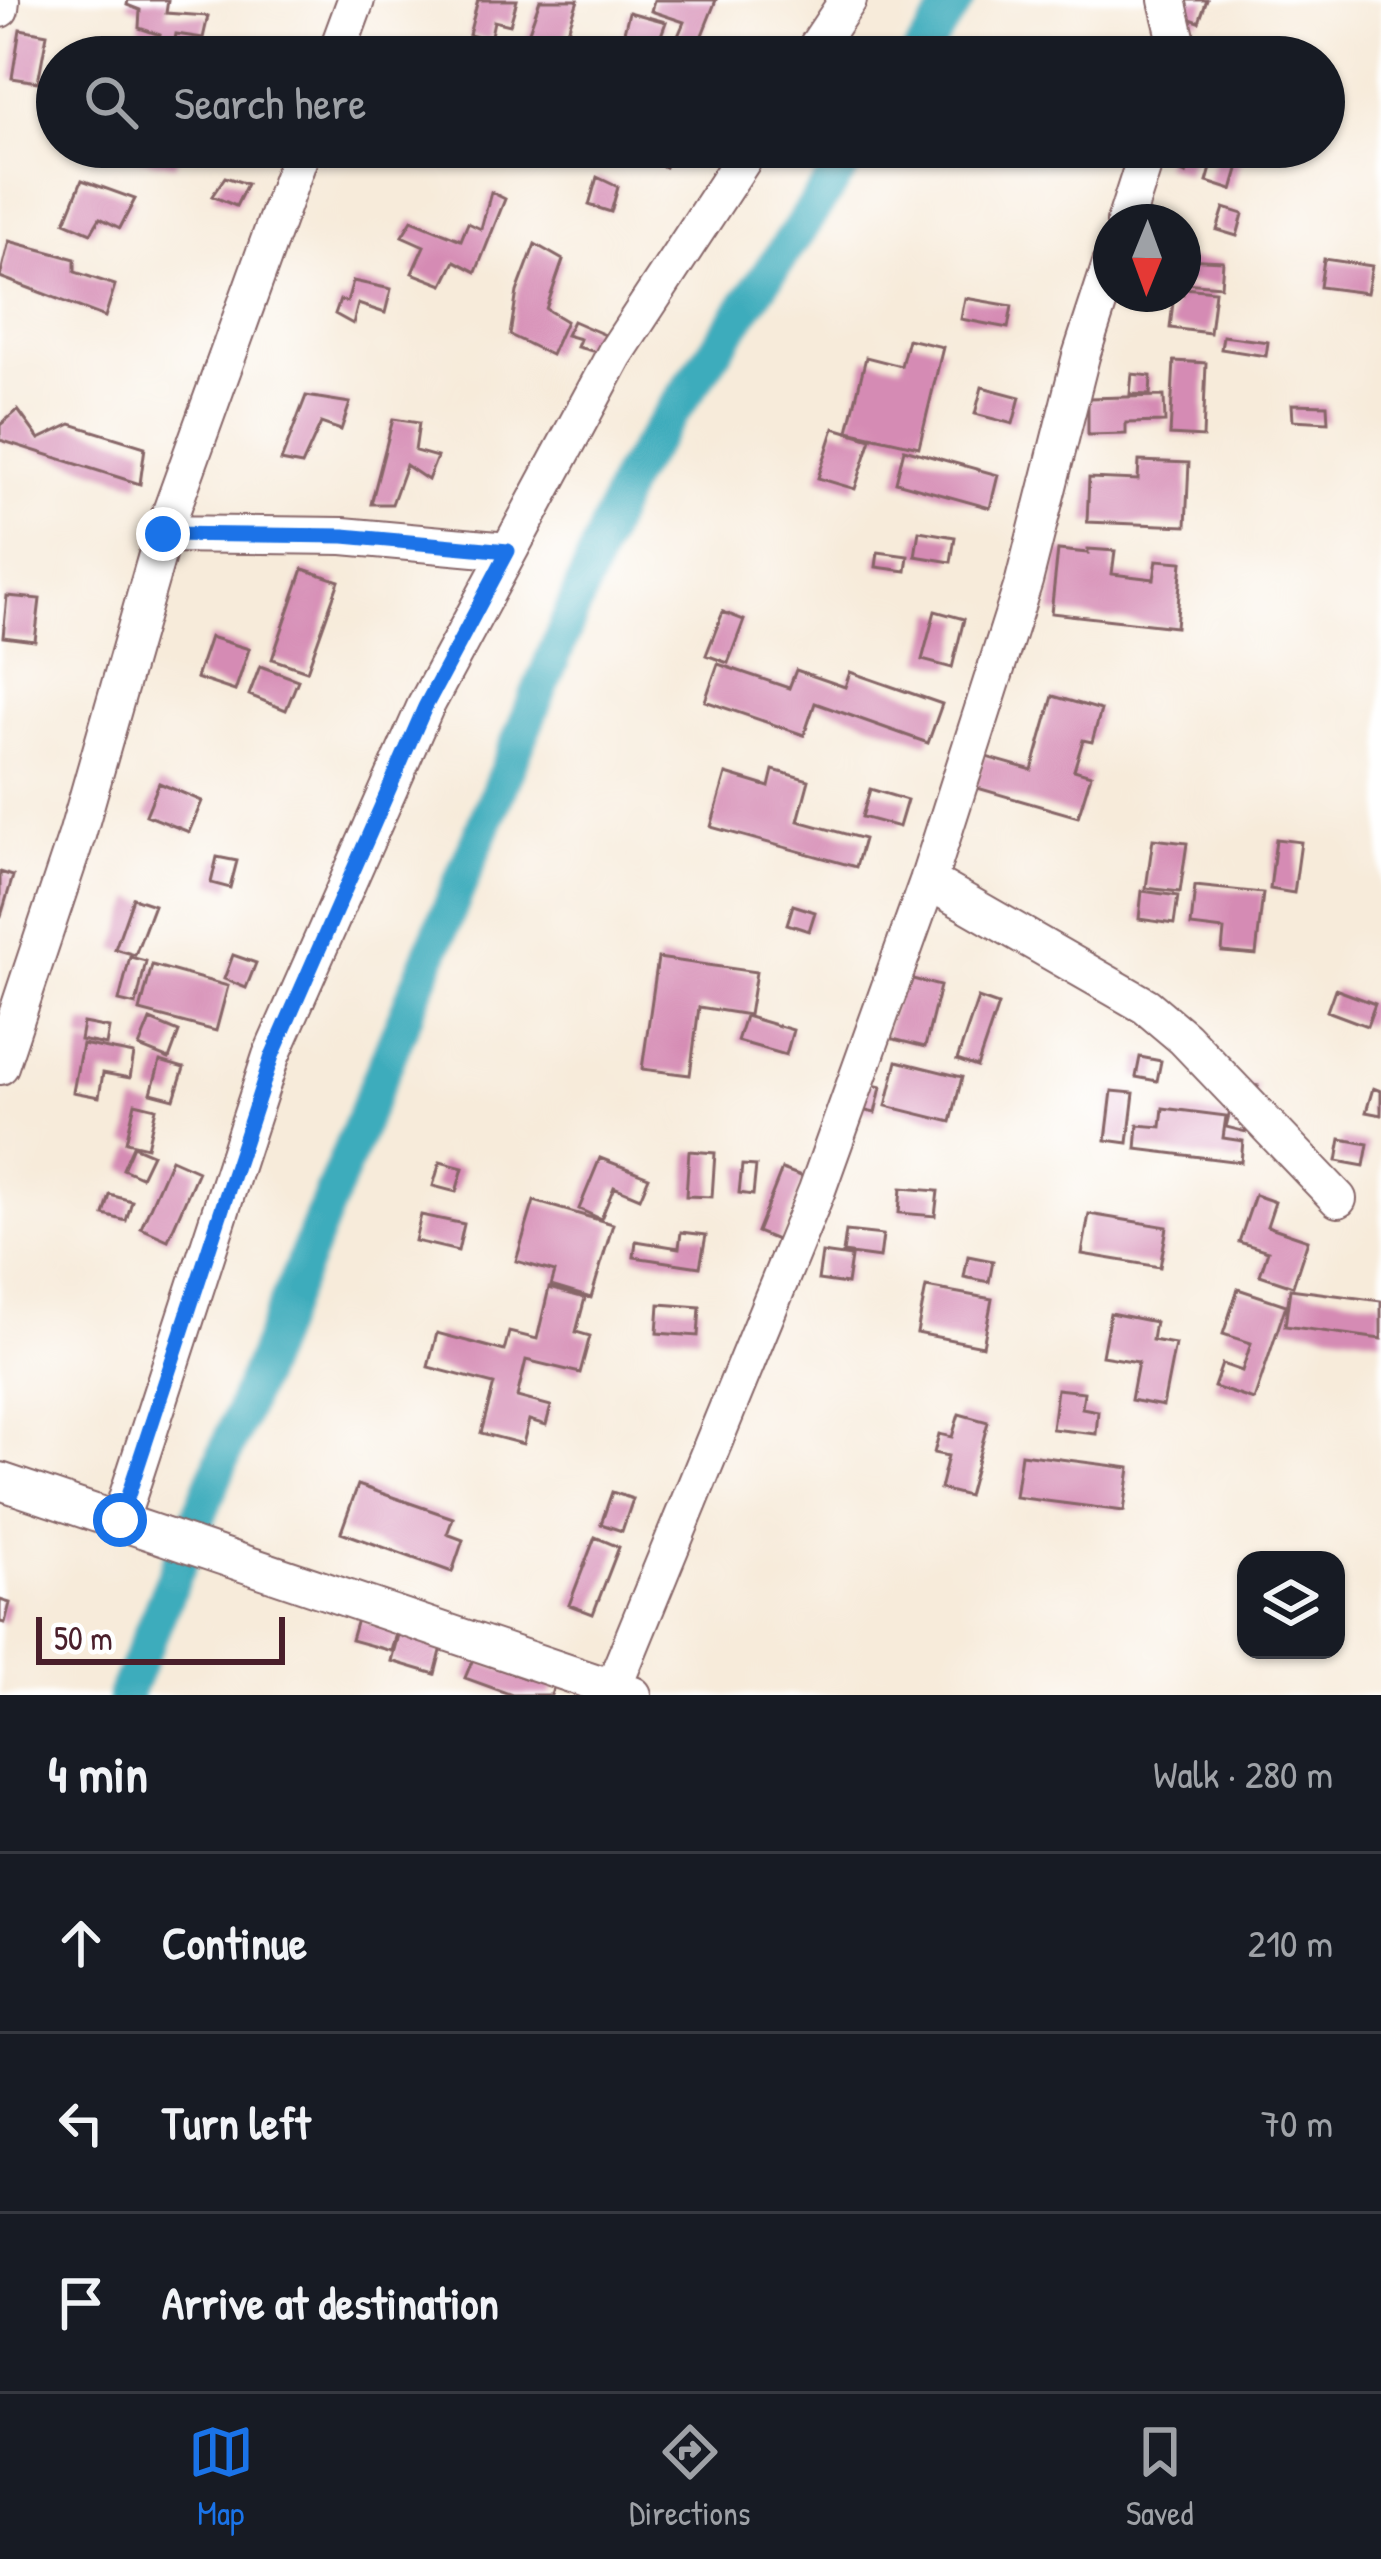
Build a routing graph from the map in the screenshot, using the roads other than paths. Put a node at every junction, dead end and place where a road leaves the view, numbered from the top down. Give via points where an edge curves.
1 (2, 0) edge
2 (356, 0) edge
3 (848, 0) edge
4 (1167, 0) edge
5 (0, 9) edge
6 (343, 36) edge
7 (824, 36) edge
8 (1176, 36) edge
9 (295, 168) edge
10 (737, 168) edge
11 (1142, 168) edge
12 (1131, 204) edge
13 (1095, 312) edge
14 (163, 534) junction
15 (508, 551) junction
16 (928, 881) junction
17 (0, 1066) edge
18 (1338, 1199) dead end
19 (0, 1481) edge
20 (120, 1520) junction
21 (619, 1693) edge

1 - 5 street
2 - 6 street
3 - 7 street
4 - 8 street
9 - 14 street
10 - 15 street via 615,354
11 - 12 street
13 - 16 street via 1024,581
14 - 15 street via 344,536
14 - 17 street
15 - 20 street via 425,707 272,1056
16 - 18 street via 1146,1006
16 - 21 street via 818,1190
19 - 20 street
20 - 21 street

